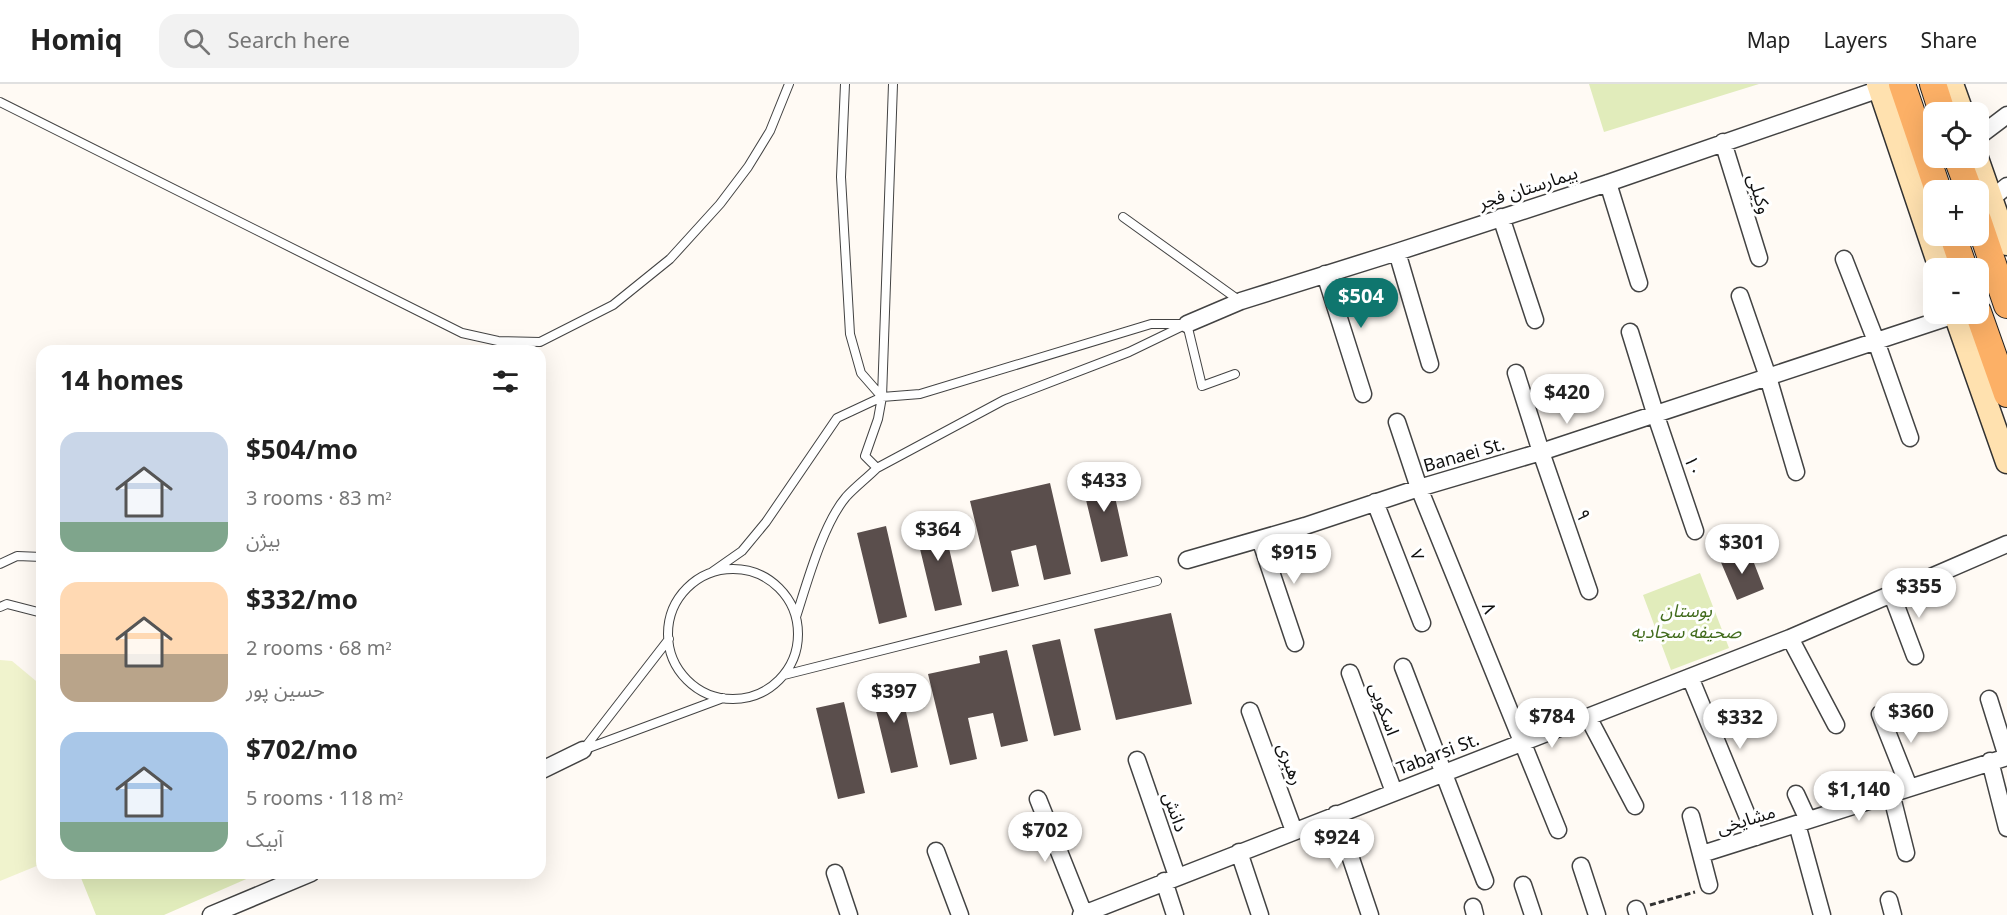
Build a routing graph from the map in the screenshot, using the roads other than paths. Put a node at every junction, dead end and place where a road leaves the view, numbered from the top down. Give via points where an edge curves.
1 (789, 84) edge
2 (845, 84) edge
3 (893, 84) edge
4 (1933, 84) edge
5 (1952, 84) edge
6 (1888, 85) edge
7 (0, 102) edge
8 (1939, 102) edge
9 (1958, 102) edge
10 (2007, 115) edge
11 (1989, 128) edge
12 (1723, 142) junction
13 (1933, 180) edge
14 (1608, 183) junction
15 (1989, 205) edge
16 (1989, 214) edge
17 (1124, 217) dead end
18 (1501, 217) junction
19 (2007, 244) edge
20 (1397, 252) junction
21 (1759, 258) dead end
22 (1937, 258) edge
23 (1844, 259) dead end
24 (1325, 274) junction
25 (1639, 283) dead end
26 (1740, 296) dead end
27 (1241, 301) junction
28 (2007, 305) edge
29 (1535, 320) dead end
30 (1187, 324) junction
31 (1928, 324) edge
32 (1964, 324) edge
33 (1967, 324) edge
34 (1630, 332) dead end
35 (1876, 341) junction
36 (1430, 364) dead end
37 (1516, 373) dead end
38 (1235, 374) dead end
39 (1768, 377) junction
40 (1363, 394) dead end
41 (2007, 394) edge
42 (882, 397) junction
43 (1655, 413) junction
44 (1397, 422) dead end
45 (1910, 438) dead end
46 (1541, 452) junction
47 (2007, 462) edge
48 (877, 468) junction
49 (1796, 472) dead end
50 (1419, 488) junction
51 (1375, 502) junction
52 (1695, 531) dead end
53 (1260, 539) junction
54 (2007, 544) edge
55 (36, 557) edge
56 (1187, 560) dead end
57 (0, 564) edge
58 (712, 572) junction
59 (1156, 581) dead end
60 (1589, 591) dead end
61 (1892, 595) junction
62 (0, 607) edge
63 (36, 611) edge
64 (796, 617) junction
65 (1422, 623) dead end
66 (1790, 638) junction
67 (669, 639) junction
68 (1295, 643) dead end
69 (1915, 656) dead end
70 (1403, 667) dead end
71 (1350, 673) dead end
72 (784, 675) junction
73 (1690, 677) junction
74 (723, 698) junction
75 (1989, 699) dead end
76 (1250, 711) dead end
77 (1880, 714) dead end
78 (1588, 717) junction
79 (1836, 725) dead end
80 (1523, 742) junction
81 (583, 750) junction
82 (2001, 758) edge
83 (1137, 760) dead end
84 (546, 768) edge
85 (1444, 772) junction
86 (1909, 787) junction
87 (1394, 792) junction
88 (1891, 793) junction
89 (1797, 794) dead end
90 (1038, 799) dead end
91 (1635, 806) dead end
92 (1336, 814) junction
93 (1691, 816) dead end
94 (1802, 822) junction
95 (2007, 828) edge
96 (1558, 830) dead end
97 (1294, 831) junction
98 (1756, 837) junction
99 (936, 850) dead end
100 (1239, 852) junction
101 (1702, 854) junction
102 (1906, 854) dead end
103 (1581, 866) dead end
104 (835, 873) dead end
105 (296, 879) edge
106 (1170, 879) junction
107 (1485, 881) dead end
108 (1523, 885) dead end
109 (1709, 885) road end
110 (1082, 914) edge
111 (211, 915) edge
112 (849, 915) edge
113 (960, 915) edge
114 (1175, 915) edge
115 (1260, 915) edge
116 (1370, 915) edge
117 (1533, 915) edge
118 (1597, 915) edge
119 (1822, 915) edge

1 - 7 lane via 770,131 748,167 670,259 613,305 540,342 498,342 462,333
2 - 42 lane via 841,177 850,334 861,373
3 - 42 lane
4 - 8 main road
5 - 9 main road
6 - 12 street, بیمارستان فجر
6 - 13 main road
6 - 22 main road
10 - 11 street
12 - 14 street, بیمارستان فجر
12 - 21 street, وکیلی
14 - 18 street, بیمارستان فجر
14 - 25 street
15 - 19 main road
16 - 28 main road
17 - 27 lane
18 - 20 street, بیمارستان فجر
18 - 29 street
20 - 24 street, بیمارستان فجر
20 - 36 street
23 - 35 street
24 - 27 street, بیمارستان فجر
24 - 40 street
26 - 39 street
27 - 30 street, بیمارستان فجر
30 - 38 lane via 1202,386
30 - 42 lane via 1151,324 920,394
30 - 48 lane via 1129,352 1004,400
31 - 35 street, Banaei St.
32 - 47 main road via 1980,387
33 - 41 main road
34 - 43 street, ۱۰
35 - 39 street, Banaei St.
35 - 45 street
37 - 46 street, ۹
39 - 43 street, Banaei St.
39 - 49 street
42 - 48 lane via 865,456
42 - 58 lane via 837,418 766,522 742,551
43 - 46 street, Banaei St.
43 - 52 street, ۱۰
44 - 50 street, ۸
46 - 50 street, Banaei St.
46 - 60 street, ۹
48 - 64 lane via 845,499 829,526
50 - 51 street, Banaei St.
50 - 80 street, ۸
51 - 53 street, Banaei St.
51 - 65 street, ۷
53 - 56 street, Banaei St.
53 - 68 street
54 - 61 street, Tabarsi St.
55 - 57 lane via 17,556
58 - 64 lane via 754,572 773,582 787,597
58 - 67 lane via 693,582 679,598 670,618
59 - 72 lane
61 - 66 street, Tabarsi St.
61 - 69 street
62 - 63 lane via 7,604
64 - 72 lane via 794,657
66 - 73 street, Tabarsi St.
66 - 79 street
67 - 74 lane via 674,660 686,678 703,692
67 - 81 lane
70 - 85 street
71 - 87 street, اسکویی
72 - 74 lane via 767,690 746,698
73 - 78 street, Tabarsi St.
73 - 98 street
74 - 81 lane
75 - 82 street
76 - 97 street, رهبری
77 - 86 street
78 - 80 street, Tabarsi St.
78 - 91 street
80 - 85 street, Tabarsi St.
80 - 96 street, ۸
81 - 84 street
82 - 86 street, مشایخی
82 - 95 street
83 - 106 street, دانش
85 - 87 street, Tabarsi St.
85 - 107 street
86 - 88 street, مشایخی
87 - 92 street, Tabarsi St.
88 - 94 street, مشایخی
88 - 102 street
89 - 94 street
90 - 110 street
92 - 97 street, Tabarsi St.
92 - 116 street
93 - 101 street, مشایخی
94 - 98 street, مشایخی
94 - 119 street
97 - 100 street, Tabarsi St.
98 - 101 street, مشایخی
99 - 113 street
100 - 106 street, Tabarsi St.
100 - 115 street
101 - 109 street, مشایخی
103 - 118 street
104 - 112 street
105 - 111 street
106 - 110 street, Tabarsi St.
106 - 114 street, دانش
108 - 117 street

